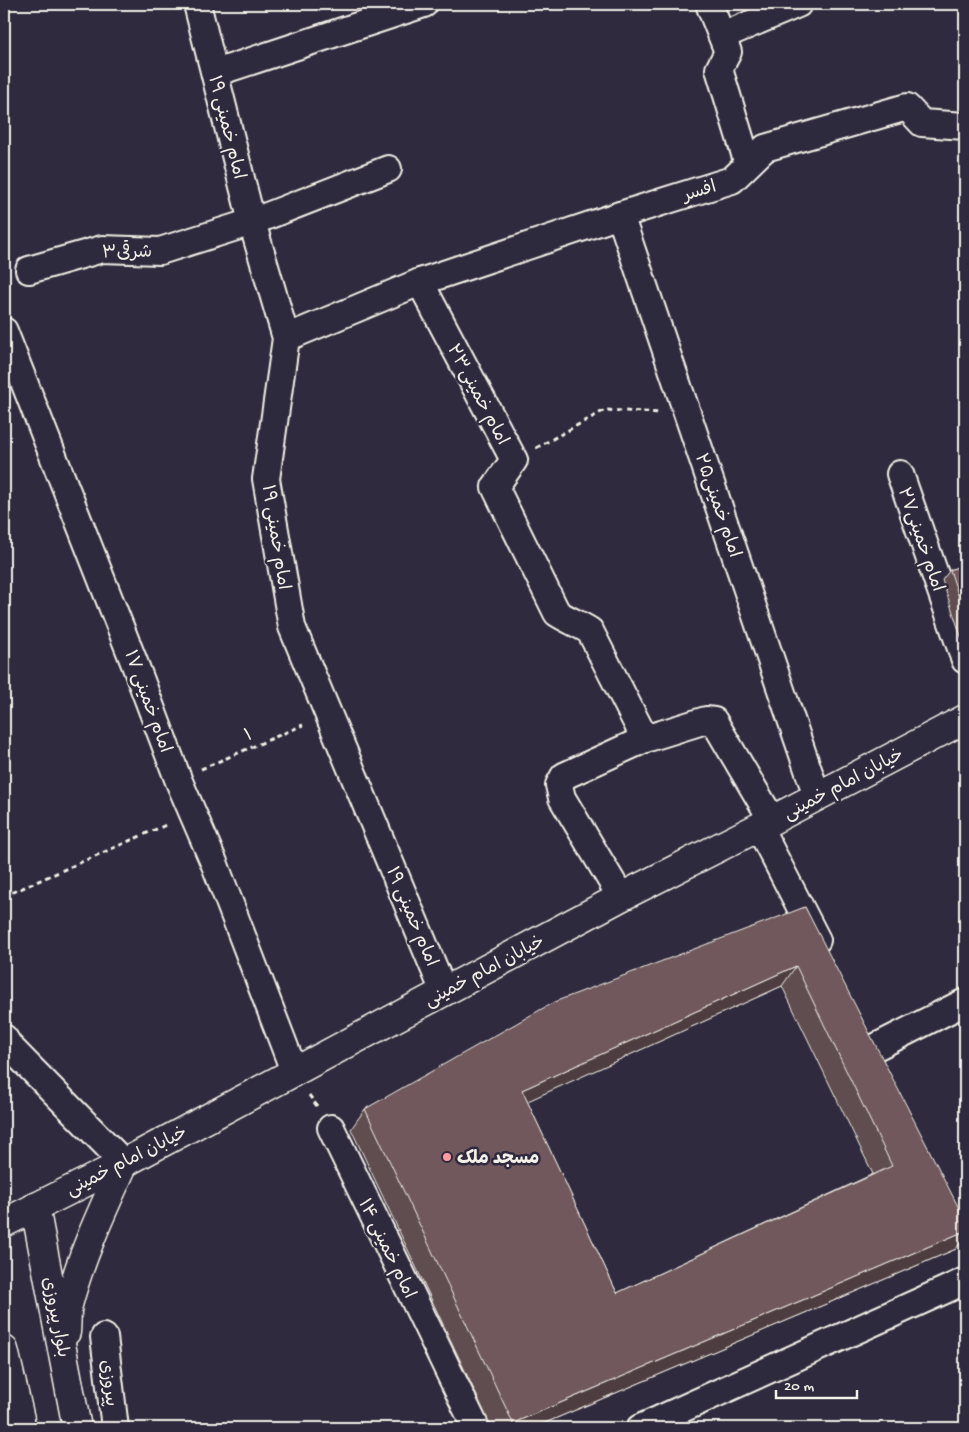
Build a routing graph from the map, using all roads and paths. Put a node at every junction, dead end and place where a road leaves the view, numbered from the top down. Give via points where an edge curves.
1 (197, 4) edge
2 (424, 4) edge
3 (709, 4) edge
4 (798, 4) edge
5 (722, 36) junction
6 (215, 73) junction
7 (965, 126) edge
8 (748, 164) junction
9 (388, 169) dead end
10 (620, 214) junction
11 (252, 222) junction
12 (29, 270) dead end
13 (420, 282) junction
14 (4, 331) edge
15 (286, 338) junction
16 (10, 363) edge
17 (689, 415) junction
18 (514, 460) junction
19 (900, 474) dead end
20 (965, 660) edge
21 (329, 714) junction
22 (965, 719) edge
23 (645, 739) junction
24 (178, 779) junction
25 (817, 796) junction
26 (193, 813) junction
27 (766, 824) junction
28 (4, 896) edge
29 (621, 897) junction
30 (828, 960) edge
31 (444, 992) junction
32 (965, 1002) edge
33 (4, 1038) edge
34 (874, 1048) edge
35 (294, 1071) junction
36 (331, 1128) joint
37 (124, 1163) junction
38 (36, 1207) junction
39 (4, 1223) edge
40 (965, 1281) edge
41 (104, 1337) dead end
42 (4, 1350) edge
43 (65, 1356) junction
44 (15, 1416) edge
45 (77, 1428) edge
46 (116, 1428) edge
47 (476, 1428) edge
48 (640, 1428) edge

1 - 6 street, امام خمینی ۱۹
2 - 6 street
3 - 5 street
4 - 5 street
5 - 8 street via 728,52 719,68
6 - 11 street, امام خمینی ۱۹
7 - 8 street, افسر via 922,122 907,107 765,148
8 - 10 street, افسر via 732,180
9 - 11 street, شرقی۳
10 - 13 street, افسر
10 - 17 street, امام خمینی۲۵
11 - 12 street, شرقی۳ via 160,251 102,249
11 - 15 street, امام خمینی ۱۹
13 - 15 street, افسر
13 - 18 street, امام خمینی۲۳
14 - 16 street, امام خمینی ۱۷
15 - 21 street, امام خمینی ۱۹ via 266,479 292,627
16 - 24 street, امام خمینی ۱۷ via 134,662
17 - 18 path via 605,410
17 - 25 street, امام خمینی۲۵
18 - 23 street, امام خمینی۲۳ via 496,487 557,613 590,631
19 - 20 street, امام خمینی۲۷
21 - 24 path, ۱
21 - 31 street, امام خمینی ۱۹
22 - 25 main road, خیابان امام خمینی
23 - 27 street via 706,720 714,721
23 - 29 street via 564,776 559,785 562,798
24 - 26 street, امام خمینی ۱۷
25 - 27 main road, خیابان امام خمینی
26 - 28 path
26 - 35 street, امام خمینی ۱۷
27 - 29 main road, خیابان امام خمینی
27 - 30 street
29 - 31 main road, خیابان امام خمینی
31 - 35 main road, خیابان امام خمینی
32 - 34 street
33 - 37 street
35 - 36 path
35 - 37 main road, خیابان امام خمینی
36 - 47 street, امام خمینی ۱۴
37 - 38 main road, خیابان امام خمینی
37 - 43 main road via 98,1222 68,1306
38 - 39 main road, خیابان امام خمینی
38 - 43 main road, بلوار پیروزی
40 - 48 street
41 - 46 street, پیروزی
42 - 44 main road
43 - 45 main road, بلوار پیروزی

